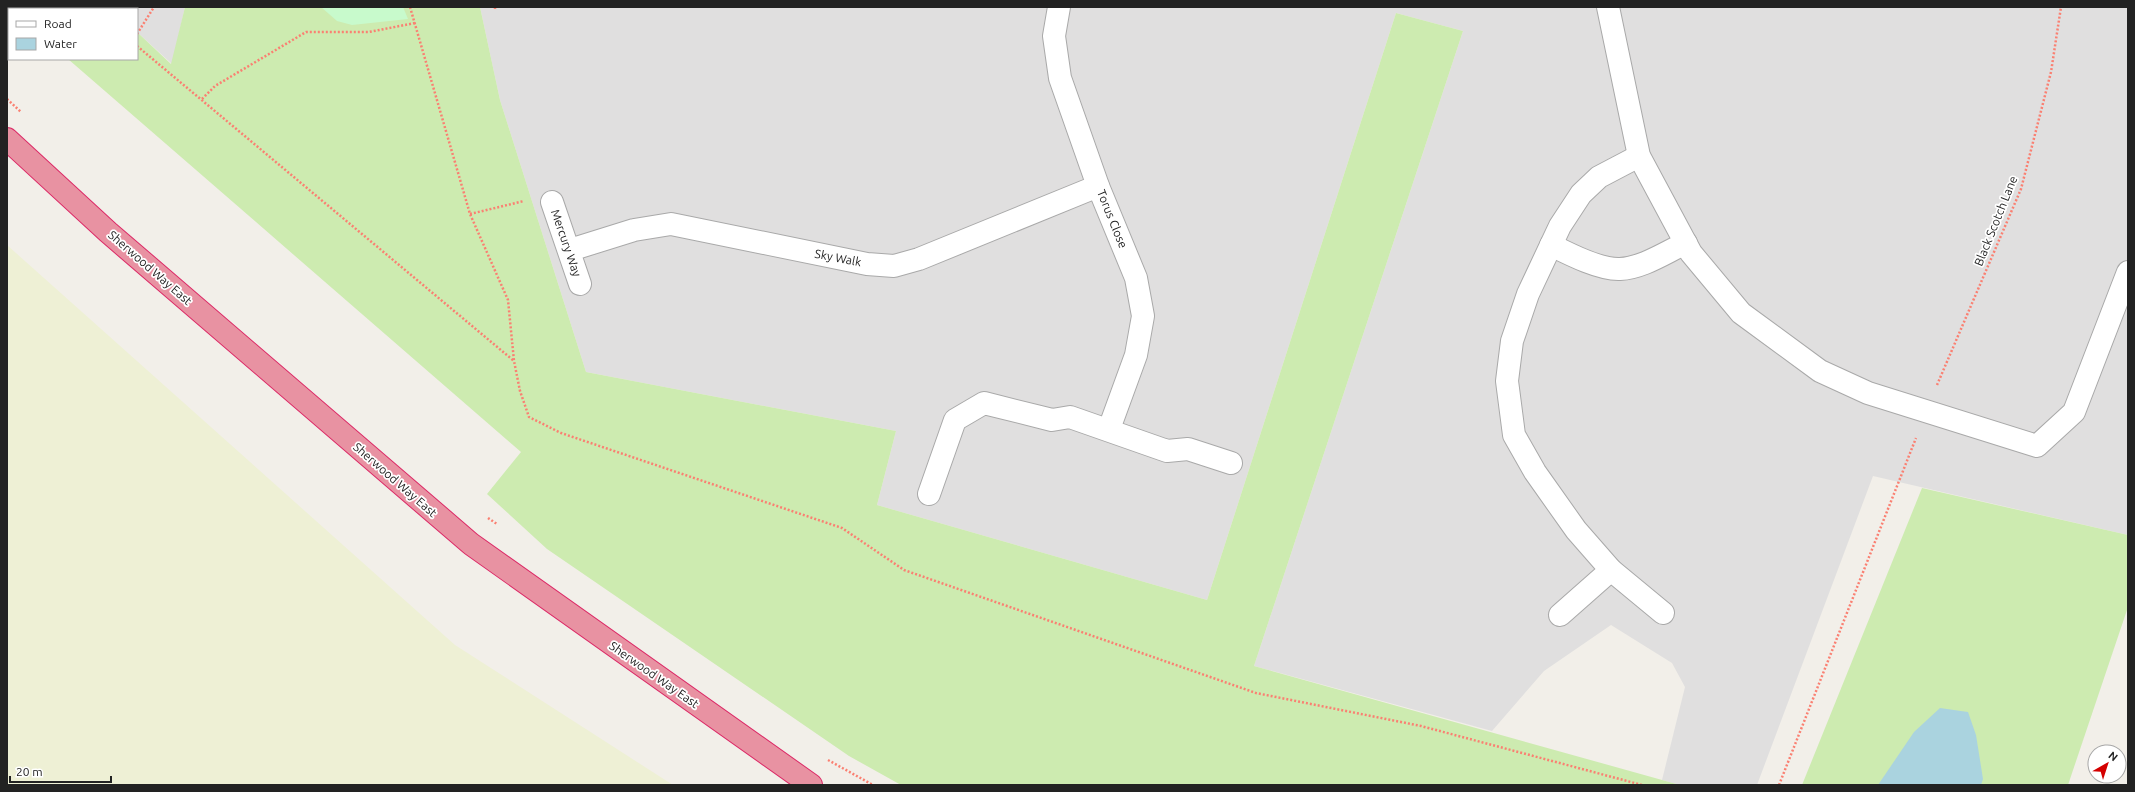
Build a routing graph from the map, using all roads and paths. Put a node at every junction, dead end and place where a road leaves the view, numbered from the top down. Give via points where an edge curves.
1 (154, 7) edge
2 (1059, 7) edge
3 (1608, 7) edge
4 (2061, 7) edge
5 (415, 23) dead end
6 (138, 32) edge
7 (138, 47) edge
8 (7, 99) edge
9 (202, 99) junction
10 (24, 115) dead end
11 (7, 140) edge
12 (1639, 156) junction
13 (1098, 186) junction
14 (528, 200) dead end
15 (552, 202) dead end
16 (470, 214) dead end
17 (1686, 243) junction
18 (1551, 245) junction
19 (570, 250) junction
20 (2128, 272) edge
21 (580, 284) dead end
22 (514, 361) dead end
23 (1926, 411) junction
24 (1109, 429) junction
25 (1231, 463) dead end
26 (929, 494) dead end
27 (487, 517) dead end
28 (500, 526) dead end
29 (1611, 570) junction
30 (1663, 613) dead end
31 (1560, 615) dead end
32 (827, 759) dead end
33 (811, 785) edge
34 (873, 785) edge
35 (1779, 785) edge

1 - 6 path
2 - 13 street, Torus Close via 1054,36 1060,78
3 - 12 street
4 - 23 path, Black Scotch Lane via 2051,72 2021,189
5 - 9 path via 369,32 306,32 215,86
7 - 9 path
8 - 10 path
9 - 22 path
11 - 33 highway, Sherwood Way East via 108,232 471,544
12 - 17 street
12 - 18 street via 1599,177 1581,194
13 - 19 street, Sky Walk via 919,259 894,266 867,264 671,224 634,230
13 - 24 street, Torus Close via 1136,278 1143,316 1136,355
14 - 16 path
15 - 19 street, Mercury Way
17 - 18 street via 1644,263 1620,269 1586,262
17 - 23 street via 1691,253 1741,313 1820,371 1868,393
18 - 29 street via 1528,294 1512,341 1507,381 1514,435 1535,472 1576,530
19 - 21 street, Mercury Way
20 - 23 street via 2074,412 2037,446
23 - 35 path, Black Scotch Lane
24 - 25 street via 1167,451 1188,449
24 - 26 street via 1070,417 1052,420 984,403 955,420
27 - 28 path
29 - 30 street
29 - 31 street
32 - 34 path

